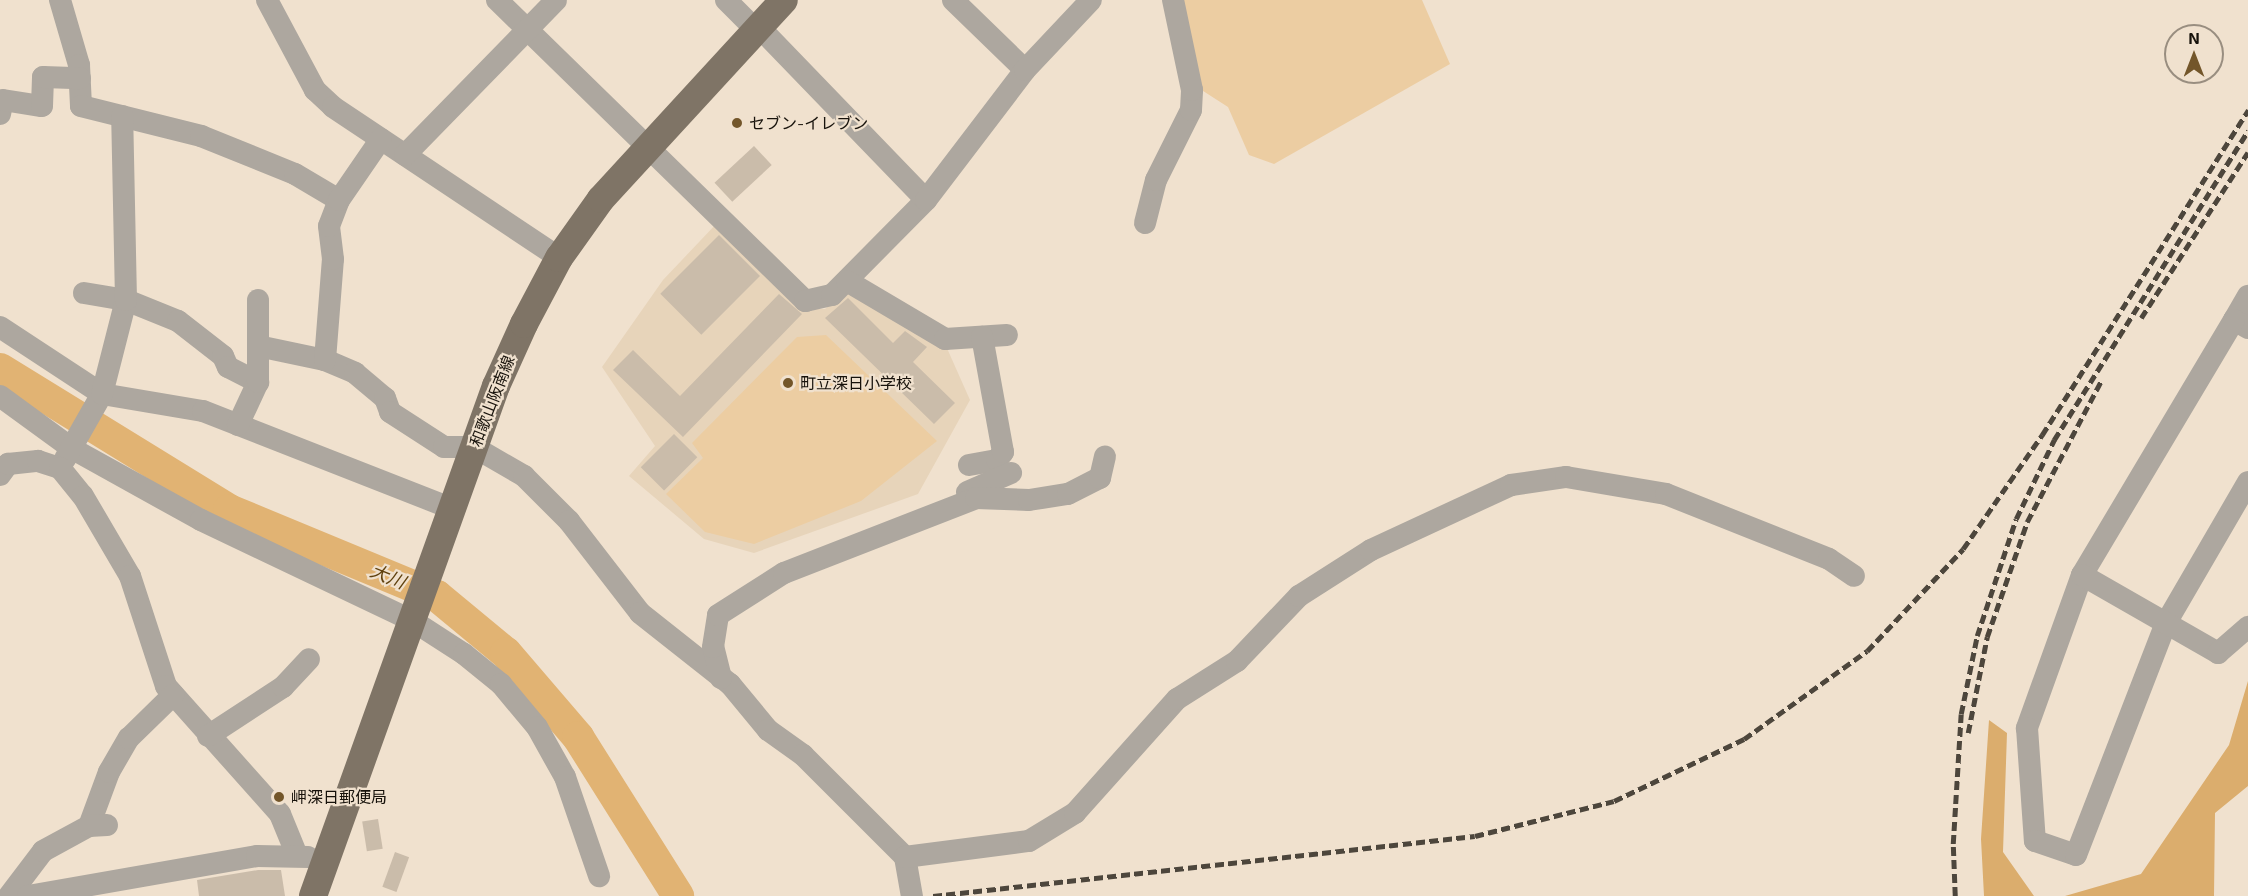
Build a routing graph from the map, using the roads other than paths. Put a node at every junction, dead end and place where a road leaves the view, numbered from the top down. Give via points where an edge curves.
1 (60, 0) edge
2 (267, 0) edge
3 (497, 0) edge
4 (556, 0) edge
5 (726, 0) edge
6 (784, 0) edge
7 (953, 0) edge
8 (1092, 0) edge
9 (1173, 0) edge
10 (757, 28) junction
11 (527, 29) junction
12 (1025, 70) junction
13 (80, 78) junction
14 (0, 114) edge
15 (122, 116) junction
16 (381, 139) junction
17 (647, 144) junction
18 (405, 155) junction
19 (339, 200) junction
20 (926, 200) junction
21 (1146, 223) dead end
22 (559, 258) junction
23 (847, 281) junction
24 (84, 293) dead end
25 (2248, 296) edge
26 (126, 300) junction
27 (258, 300) dead end
28 (2241, 324) edge
29 (0, 327) edge
30 (1007, 335) dead end
31 (982, 337) junction
32 (258, 346) junction
33 (325, 360) junction
34 (258, 382) junction
35 (0, 396) edge
36 (100, 398) junction
37 (238, 426) junction
38 (72, 446) junction
39 (474, 447) junction
40 (1106, 457) dead end
41 (969, 465) dead end
42 (60, 468) junction
43 (1011, 473) dead end
44 (0, 475) edge
45 (2248, 482) edge
46 (453, 509) junction
47 (929, 519) junction
48 (2082, 575) junction
49 (1854, 576) dead end
50 (414, 617) junction
51 (2166, 623) junction
52 (2248, 627) edge
53 (309, 659) dead end
54 (721, 678) junction
55 (172, 695) junction
56 (208, 736) junction
57 (296, 853) junction
58 (905, 857) junction
59 (599, 876) dead end
60 (321, 883) edge
61 (9, 896) edge
62 (28, 896) edge
63 (912, 896) edge

1 - 13 street
2 - 16 street via 315,90
3 - 11 street
4 - 11 street
5 - 10 street
6 - 10 main road, 和歌山阪南線
7 - 12 street
8 - 12 street
9 - 21 street via 1192,90 1191,110 1156,180
10 - 17 main road, 和歌山阪南線
10 - 20 street
11 - 17 street
11 - 18 street
12 - 20 street
13 - 14 street via 43,77 42,106 3,100
13 - 15 street via 81,106
15 - 19 street via 201,136 295,174
15 - 26 street
16 - 18 street
16 - 19 street
17 - 22 main road, 和歌山阪南線
17 - 23 street via 806,301 822,302
18 - 22 street
19 - 33 street via 329,226 333,259
20 - 23 street
22 - 39 main road, 和歌山阪南線 via 524,324
23 - 31 street via 945,339
24 - 26 street
25 - 28 street
26 - 34 street via 178,321 223,356 228,367
26 - 36 street
27 - 32 street
28 - 48 street
29 - 36 street
30 - 31 street
31 - 41 street via 1003,452 997,460
32 - 33 street
32 - 34 street
33 - 39 street via 355,373 385,398 390,412 444,447
34 - 37 street
35 - 38 street
36 - 37 street via 203,411
36 - 38 street
37 - 46 street
38 - 42 street
38 - 50 street via 201,520
39 - 46 main road, 和歌山阪南線
39 - 54 street via 524,476 569,521 640,613
40 - 47 street via 1100,478 1068,494 1029,500 976,498
42 - 44 street via 38,461 8,464
42 - 55 street via 83,496 130,576
43 - 47 street via 954,497
45 - 51 street
46 - 50 main road, 和歌山阪南線
47 - 54 street via 784,573 723,611 713,629
48 - 51 street
48 - 51 street via 2027,728 2035,841 2076,855
49 - 58 street via 1829,559 1666,494 1566,477 1511,485 1382,545 1299,596 1237,661 1177,699 1075,813 1029,841
50 - 59 street via 501,684 537,727 565,777
50 - 60 main road, 和歌山阪南線
51 - 52 street via 2218,653
53 - 56 street via 283,687
54 - 58 street
55 - 56 street
55 - 61 street via 129,738 109,772 98,825 43,851
56 - 57 street via 280,814
57 - 60 street
57 - 62 street
58 - 63 street

